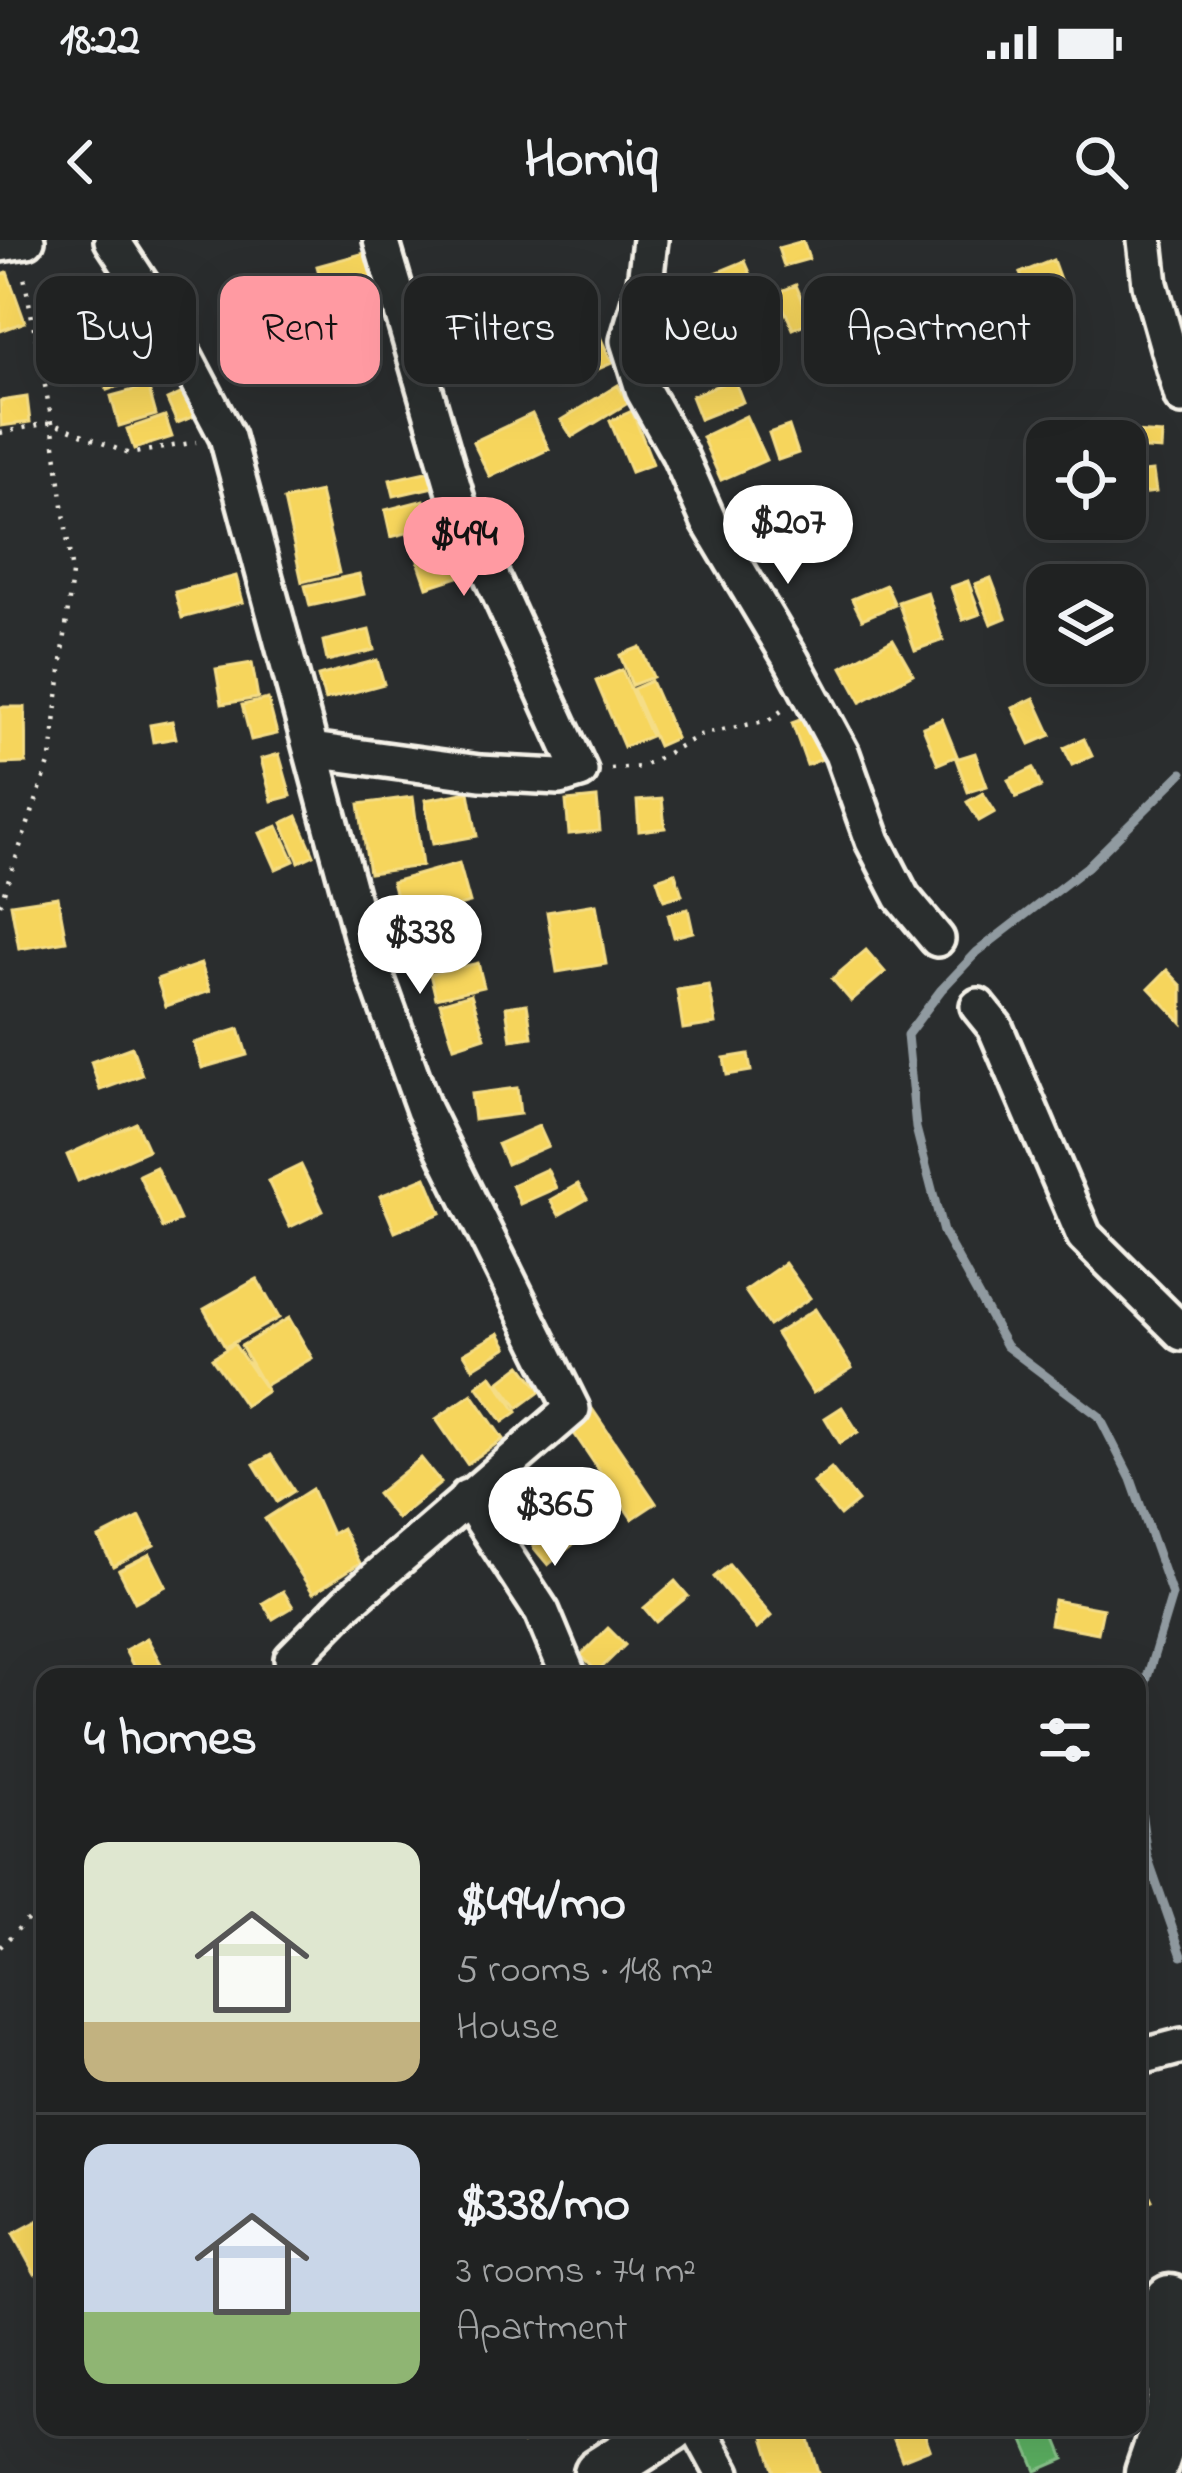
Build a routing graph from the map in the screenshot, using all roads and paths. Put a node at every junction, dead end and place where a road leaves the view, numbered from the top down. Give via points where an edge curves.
1 (27, 240) edge
2 (112, 240) edge
3 (381, 240) edge
4 (650, 240) edge
5 (1144, 240) edge
6 (18, 242) edge
7 (0, 244) edge
8 (1182, 397) edge
9 (52, 422) junction
10 (0, 433) edge
11 (227, 437) junction
12 (807, 691) junction
13 (312, 750) junction
14 (580, 771) junction
15 (0, 904) edge
16 (937, 938) dead end
17 (978, 1006) dead end
18 (1182, 1333) edge
19 (467, 1497) junction
20 (297, 1668) edge
21 (565, 1668) edge
22 (36, 1911) edge
23 (0, 1947) edge
24 (1182, 2046) edge
25 (1146, 2056) edge
26 (1163, 2301) edge
27 (656, 2436) edge
28 (703, 2436) edge
29 (599, 2473) edge
30 (722, 2473) edge
31 (1150, 2473) edge

1 - 6 street
2 - 11 street
3 - 14 street via 458,502
4 - 12 street via 628,341 644,392
5 - 8 street
6 - 7 street
6 - 9 path
9 - 10 path
9 - 11 path via 129,454
9 - 15 path via 70,597 51,758
11 - 13 street
12 - 14 path via 769,720 700,735 642,766
12 - 16 street via 902,897
13 - 14 street via 480,773
13 - 19 street via 361,935 424,1110 572,1409
17 - 18 street via 995,1028 1084,1236
19 - 20 street via 346,1603 292,1659
19 - 21 street via 542,1612
22 - 23 path
24 - 25 street
26 - 31 street via 1173,2396
27 - 29 street
28 - 30 street

